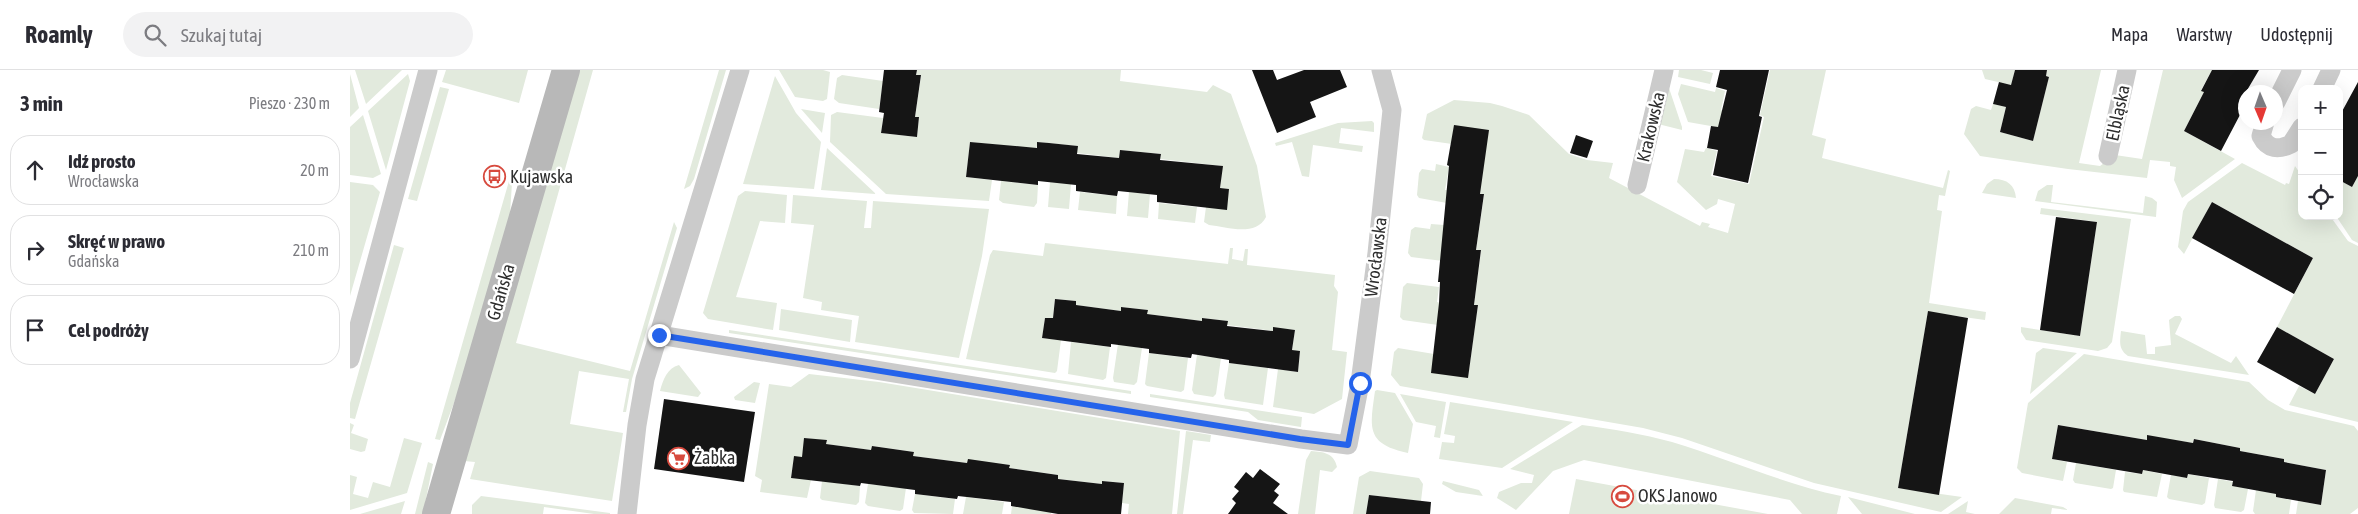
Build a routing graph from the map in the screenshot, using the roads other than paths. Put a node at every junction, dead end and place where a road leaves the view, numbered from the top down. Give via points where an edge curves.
1 (428, 70) edge
2 (566, 70) edge
3 (740, 70) edge
4 (1381, 70) edge
5 (1664, 70) edge
6 (2128, 70) edge
7 (2292, 70) edge
8 (2331, 70) edge
9 (2324, 85) edge
10 (2283, 88) edge
11 (2263, 130) edge
12 (2300, 130) edge
13 (2108, 156) dead end
14 (1638, 185) dead end
15 (659, 335) junction
16 (350, 358) edge
17 (436, 514) edge
18 (627, 514) edge

1 - 16 street
2 - 17 main road, Gdańska
3 - 15 street
4 - 15 street, Wrocławska via 1392,110 1360,383 1348,445
5 - 14 street, Krakowska
6 - 13 street, Elbląska
7 - 10 street
8 - 9 street
11 - 12 street via 2261,136 2276,149 2291,144
15 - 18 street via 638,416

